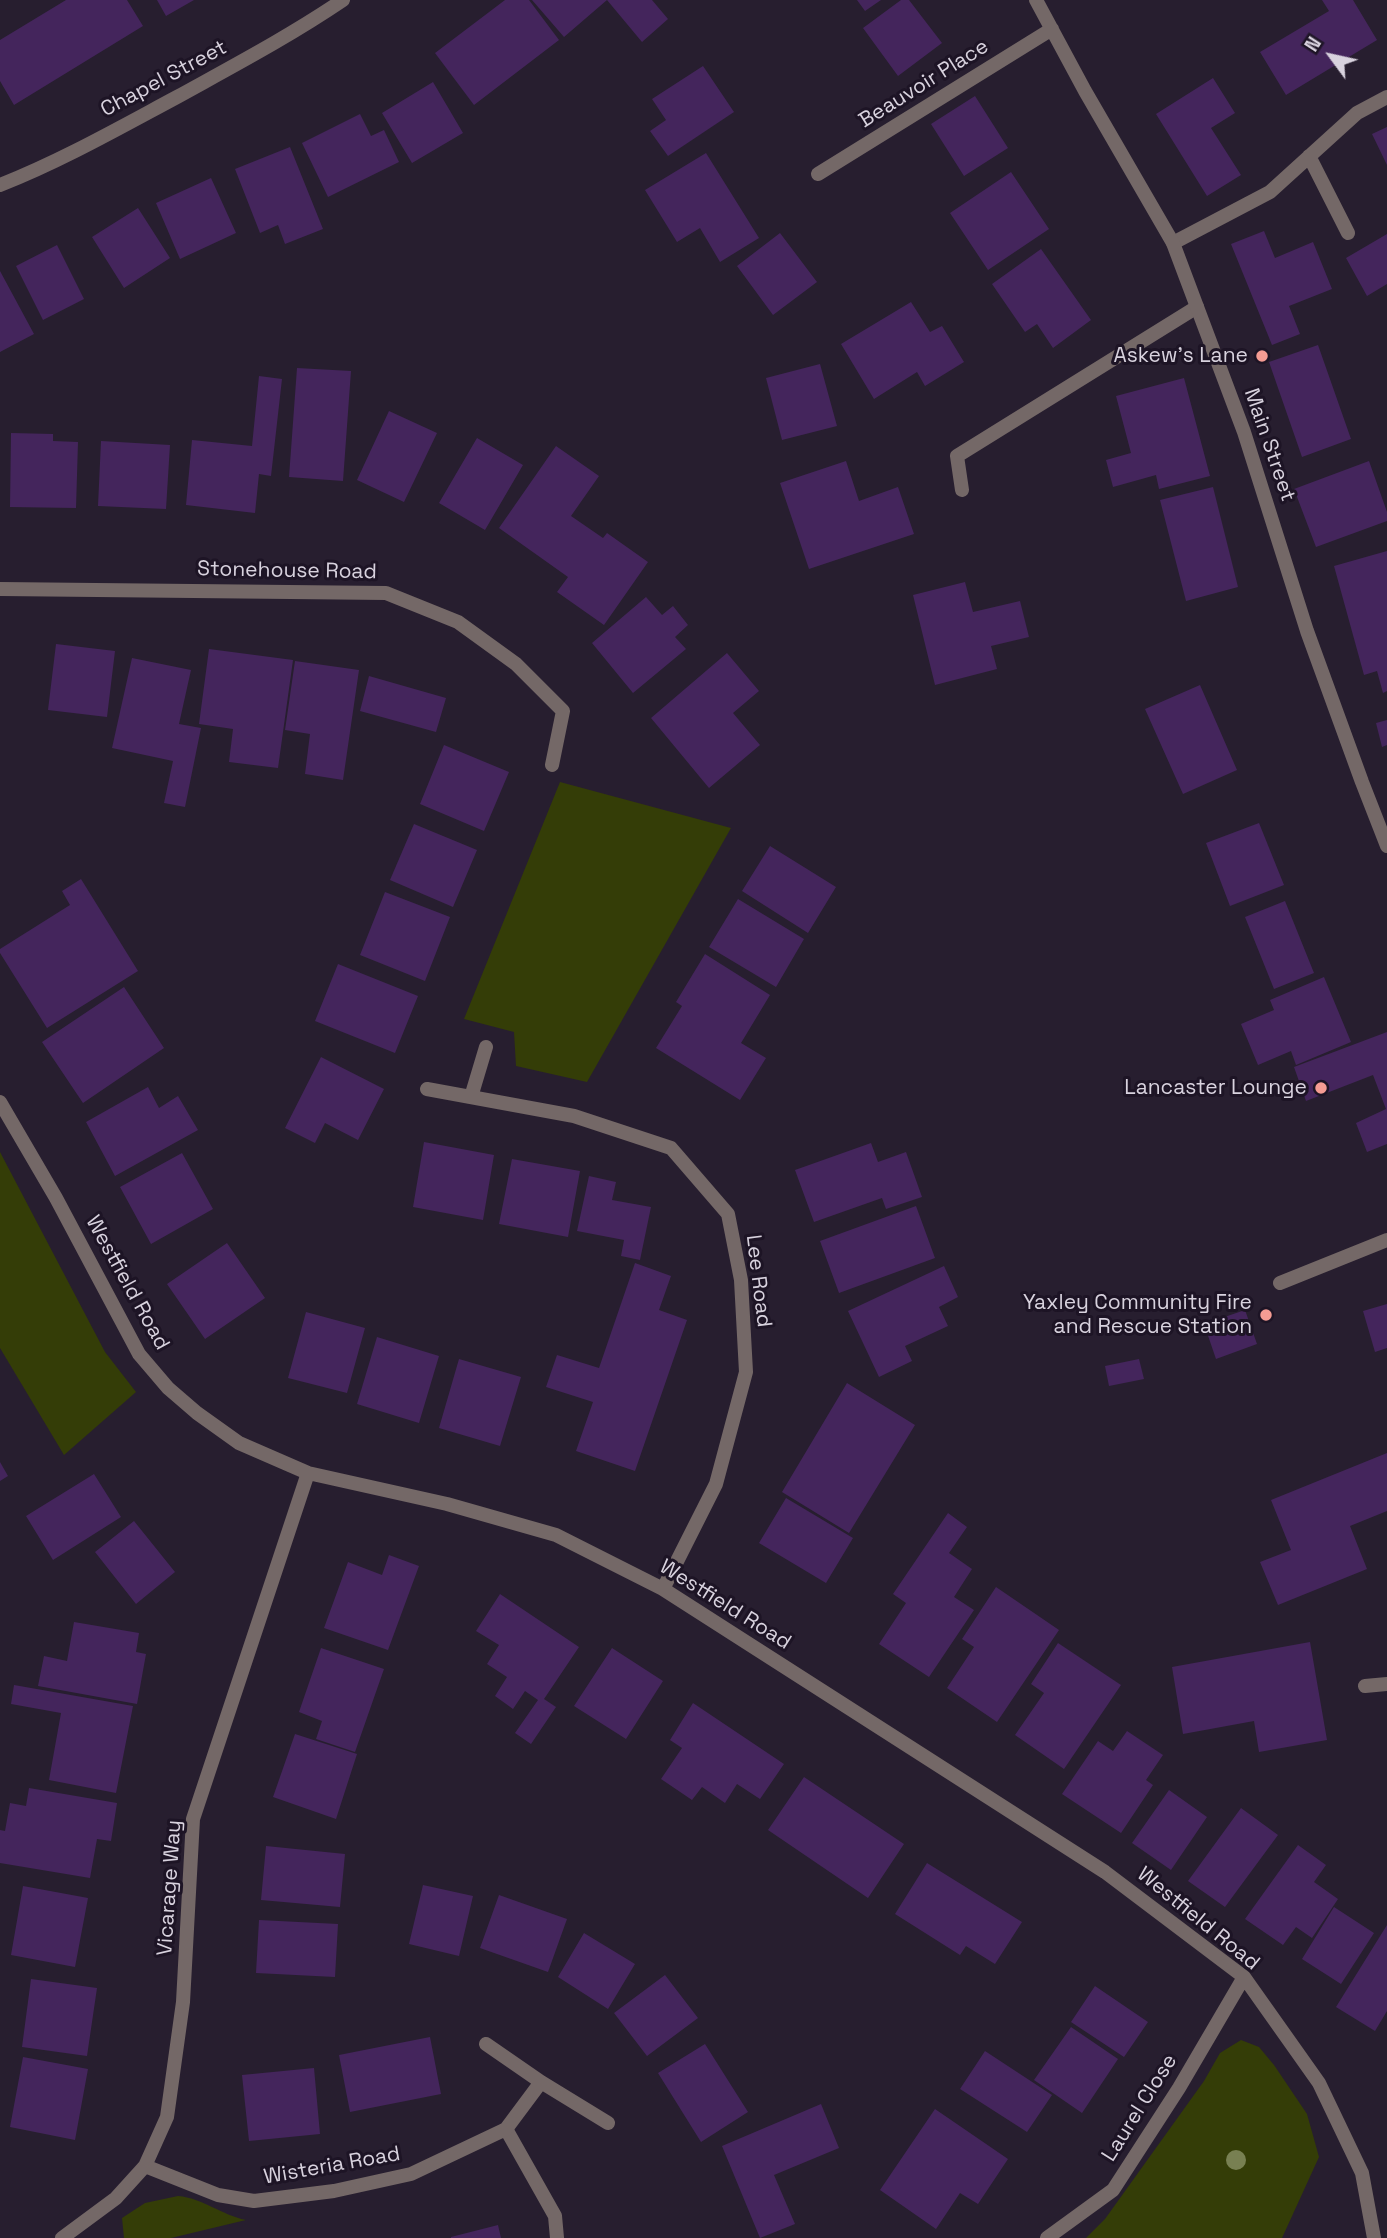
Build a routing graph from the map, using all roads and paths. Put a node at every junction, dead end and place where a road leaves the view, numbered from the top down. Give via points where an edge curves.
1 (343, 0) edge
2 (1036, 0) edge
3 (1052, 29) junction
4 (1387, 97) edge
5 (1309, 156) junction
6 (818, 174) dead end
7 (0, 185) edge
8 (1348, 233) dead end
9 (1173, 243) junction
10 (1197, 307) junction
11 (962, 490) dead end
12 (0, 589) edge
13 (552, 765) dead end
14 (1387, 846) edge
15 (486, 1047) dead end
16 (426, 1089) dead end
17 (471, 1097) junction
18 (0, 1102) edge
19 (1387, 1240) edge
20 (1280, 1283) dead end
21 (308, 1474) junction
22 (663, 1589) junction
23 (1387, 1685) edge
24 (1365, 1686) dead end
25 (1244, 1977) junction
26 (486, 2044) dead end
27 (541, 2082) junction
28 (608, 2123) dead end
29 (506, 2129) junction
30 (145, 2166) junction
31 (62, 2238) edge
32 (556, 2238) edge
33 (1047, 2238) edge
34 (1374, 2238) edge

1 - 7 street, Chapel Street via 302,28 146,113
2 - 3 street, Main Street
3 - 6 street, Beauvoir Place
3 - 9 street, Main Street
4 - 5 street via 1357,113
5 - 8 street
5 - 9 street via 1270,192
9 - 10 street, Main Street
10 - 11 street via 957,456
10 - 14 street, Main Street via 1244,432 1307,631
12 - 13 street, Stonehouse Road via 386,593 458,622 516,664 562,711
15 - 17 street
16 - 17 street, Lee Road
17 - 22 street, Lee Road via 574,1116 671,1148 728,1214 741,1280 747,1373 716,1484
18 - 21 street, Westfield Road via 139,1354 168,1388 239,1443
19 - 20 street
21 - 22 street, Westfield Road via 447,1504 556,1535
21 - 30 street, Vicarage Way via 193,1819 180,2028 167,2117
22 - 25 street, Westfield Road via 1105,1872
23 - 24 street
25 - 33 street, Laurel Close via 1113,2190
25 - 34 street, Westfield Road via 1319,2083 1362,2172
26 - 27 street
27 - 28 street
27 - 29 street, Wisteria Road
29 - 30 street, Wisteria Road via 411,2174 334,2191 254,2201 218,2195
29 - 32 street via 555,2216
30 - 31 street, Vicarage Way via 116,2198

